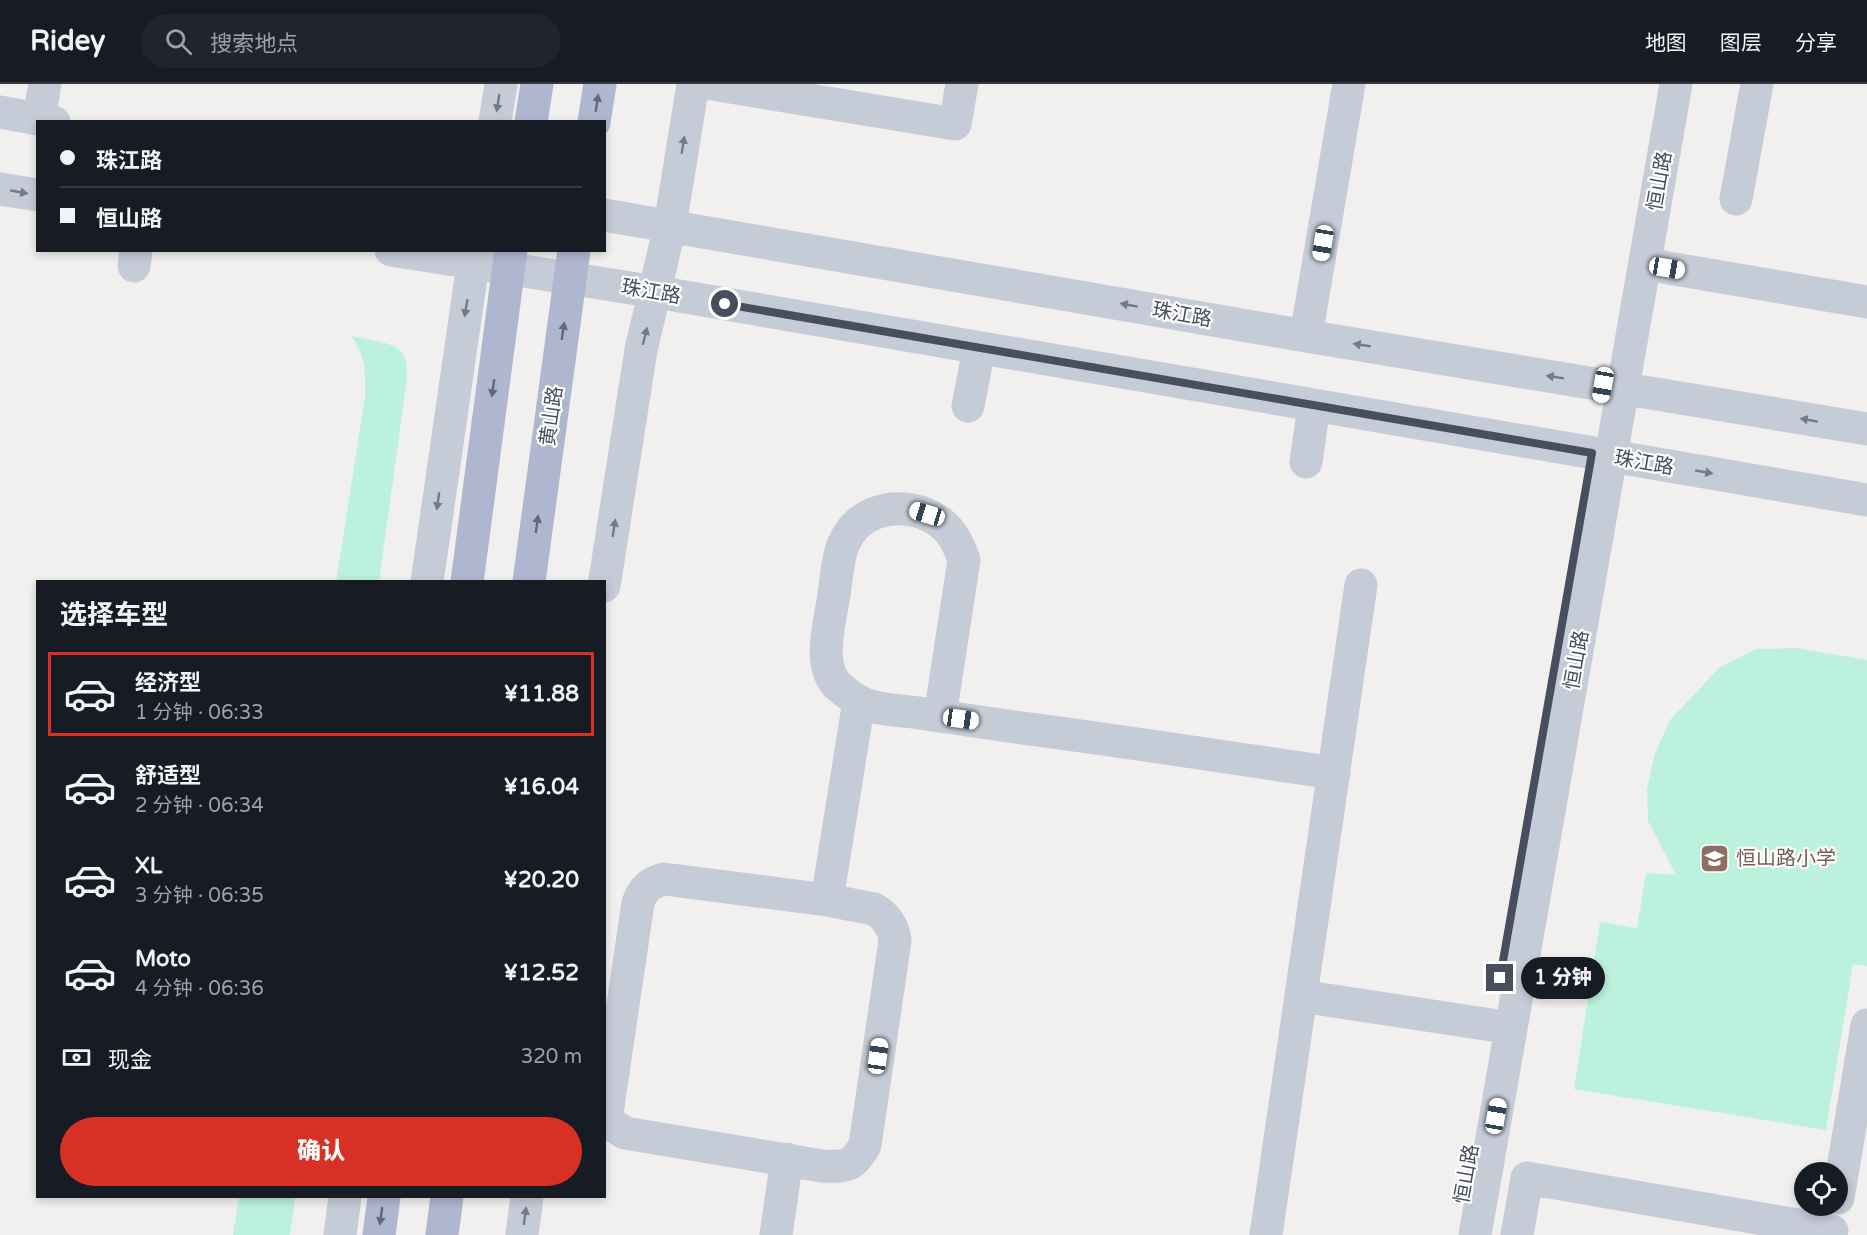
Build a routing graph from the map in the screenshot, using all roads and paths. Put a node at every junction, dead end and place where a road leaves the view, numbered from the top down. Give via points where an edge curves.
1 (45, 84) edge
2 (501, 84) edge
3 (537, 84) edge
4 (600, 84) edge
5 (693, 84) edge
6 (712, 84) edge
7 (962, 84) edge
8 (1349, 84) edge
9 (1656, 84) edge
10 (1676, 84) edge
11 (1757, 84) edge
12 (0, 112) edge
13 (47, 120) edge
14 (495, 120) edge
15 (531, 120) edge
16 (594, 120) edge
17 (0, 189) edge
18 (36, 195) edge
19 (1736, 199) dead end
20 (606, 215) edge
21 (670, 226) junction
22 (415, 252) edge
23 (474, 257) edge
24 (509, 259) edge
25 (572, 264) edge
26 (1645, 264) junction
27 (656, 292) junction
28 (1867, 302) edge
29 (1306, 336) junction
30 (979, 348) junction
31 (1613, 387) junction
32 (968, 406) dead end
33 (1314, 406) junction
34 (1867, 429) edge
35 (1601, 455) junction
36 (1306, 462) dead end
37 (1867, 500) edge
38 (427, 580) edge
39 (467, 580) edge
40 (529, 580) edge
41 (605, 580) edge
42 (1361, 585) dead end
43 (859, 701) junction
44 (940, 716) junction
45 (1334, 773) junction
46 (827, 900) junction
47 (616, 974) edge
48 (1301, 996) junction
49 (1867, 1025) edge
50 (1502, 1026) junction
51 (611, 1036) edge
52 (787, 1159) junction
53 (1844, 1162) edge
54 (345, 1198) edge
55 (384, 1198) edge
56 (447, 1198) edge
57 (527, 1198) edge
58 (1833, 1224) edge
59 (1466, 1230) edge
60 (340, 1235) edge
61 (379, 1235) edge
62 (442, 1235) edge
63 (522, 1235) edge
64 (776, 1235) edge
65 (1266, 1235) edge
66 (1518, 1235) edge

1 - 13 street
2 -> 14 street
3 - 15 main road
16 -> 4 main road
21 -> 5 street
6 - 7 street via 956,124
8 - 29 street
9 - 31 street, 恒山路
10 - 26 street, 恒山路
11 - 19 street
12 - 13 street
17 -> 18 street
20 - 21 street, 珠江路
21 - 27 street
29 -> 21 street, 珠江路
22 - 23 street, 珠江路
23 - 24 street, 珠江路
23 -> 38 street
24 - 25 street, 珠江路
24 -> 39 main road
25 - 27 street, 珠江路
40 -> 25 main road, 黄山路
26 - 28 street
26 - 31 street, 恒山路
27 - 30 street, 珠江路
41 -> 27 street via 641,350
31 -> 29 street, 珠江路
30 - 32 street
30 - 33 street, 珠江路
34 -> 31 street, 珠江路
31 - 35 street, 恒山路
33 - 35 street, 珠江路
33 - 36 street
35 -> 37 street, 珠江路
35 - 50 street, 恒山路
42 - 45 street
43 - 44 street via 868,706
43 - 44 street via 835,683 827,663 843,544 872,513 912,510 944,525 958,543 964,560
43 - 46 street
44 - 45 street
45 - 48 street
46 - 47 street via 664,879 652,882 642,892
46 - 52 street via 874,909 894,930 865,1145 858,1158 841,1167
47 - 51 street
48 - 50 street
48 - 65 street
49 - 53 street
50 - 59 street, 恒山路
51 - 52 street via 607,1113 617,1129
52 - 64 street
54 - 60 street
55 -> 61 main road
56 - 62 main road
63 -> 57 street
58 - 66 street via 1527,1178
59 - 66 street

